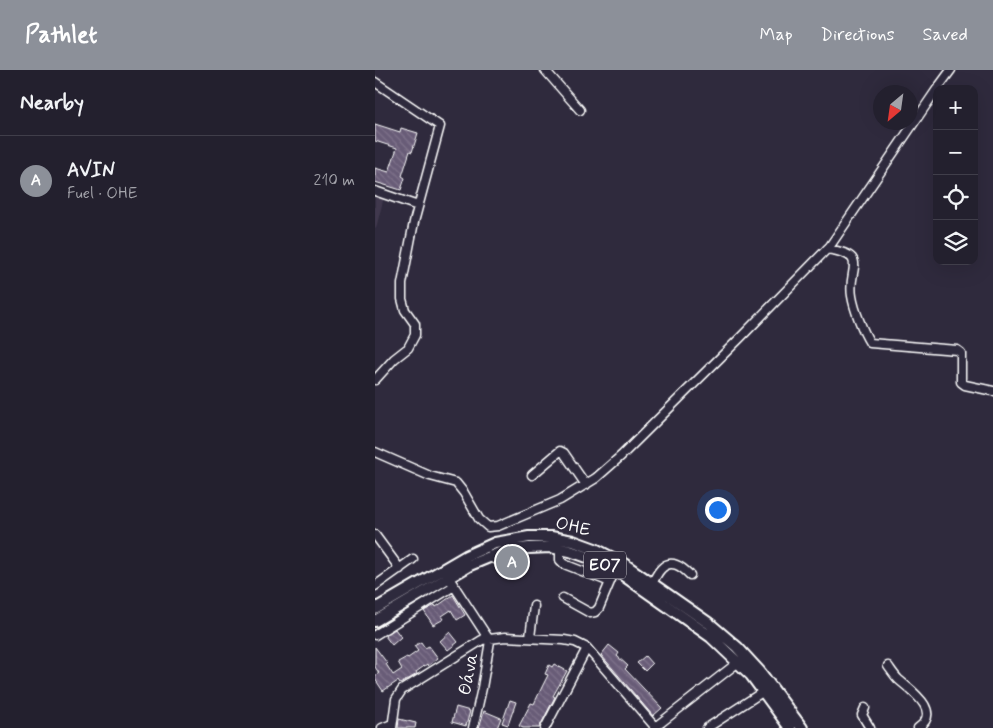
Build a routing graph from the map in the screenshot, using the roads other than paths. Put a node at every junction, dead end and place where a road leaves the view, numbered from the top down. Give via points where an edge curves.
1 (545, 70) edge
2 (951, 70) edge
3 (375, 82) edge
4 (940, 85) edge
5 (933, 95) edge
6 (580, 110) dead end
7 (375, 191) edge
8 (418, 206) junction
9 (827, 249) junction
10 (375, 380) edge
11 (993, 390) edge
12 (375, 453) edge
13 (532, 475) dead end
14 (586, 485) junction
15 (375, 535) edge
16 (560, 548) junction
17 (413, 559) dead end
18 (400, 569) junction
19 (615, 570) junction
20 (690, 575) dead end
21 (449, 578) junction
22 (610, 582) junction
23 (652, 583) junction
24 (375, 586) edge
25 (563, 598) dead end
26 (534, 606) dead end
27 (375, 609) edge
28 (375, 621) edge
29 (375, 635) edge
30 (531, 637) junction
31 (488, 639) junction
32 (587, 648) junction
33 (742, 659) junction
34 (888, 666) dead end
35 (764, 691) junction
36 (865, 708) dead end
37 (392, 726) edge
38 (713, 726) edge
39 (924, 727) edge
40 (382, 728) edge
41 (473, 728) edge
42 (545, 728) edge
43 (655, 728) edge
44 (790, 728) edge
45 (802, 728) edge
46 (870, 728) edge

1 - 6 street
2 - 4 street
3 - 8 street via 440,126
5 - 9 street
7 - 8 street
8 - 10 street via 402,300 415,324 415,335 408,348
9 - 11 street via 847,254 853,260 852,296 870,343 957,350 961,353 961,382
9 - 14 street via 621,456
12 - 14 street via 456,483 481,522 490,527 539,510
13 - 14 street via 560,451
15 - 18 street
16 - 19 main road, ΟΗΕ / ΕΟ7
16 - 21 main road, ΟΗΕ / ΕΟ7 via 509,550 470,565
16 - 22 street via 560,560 564,564
17 - 18 street
18 - 24 street
19 - 22 street
19 - 33 main road, ΟΗΕ / ΕΟ7
20 - 23 street via 681,567 670,564 661,569
21 - 23 main road, ΟΗΕ / ΕΟ7 via 465,556 505,540 551,537 595,549
21 - 27 main road, ΟΗΕ / ΕΟ7
21 - 28 main road, ΟΗΕ / ΕΟ7
21 - 29 street
21 - 31 street, Θάνα
22 - 25 street via 595,612 590,613
23 - 33 main road, ΟΗΕ / ΕΟ7 via 710,624
26 - 30 street
30 - 31 street
30 - 32 street via 573,641
31 - 37 street via 402,690 396,699
31 - 41 street, Θάνα via 488,655
32 - 42 street
32 - 43 street
33 - 35 main road, ΟΗΕ / ΕΟ7
33 - 43 street
33 - 45 main road, ΟΗΕ / ΕΟ7 via 765,678
34 - 39 street via 919,697 927,713
35 - 38 street
35 - 44 main road, ΟΗΕ / ΕΟ7
36 - 46 street via 862,714
37 - 40 street

